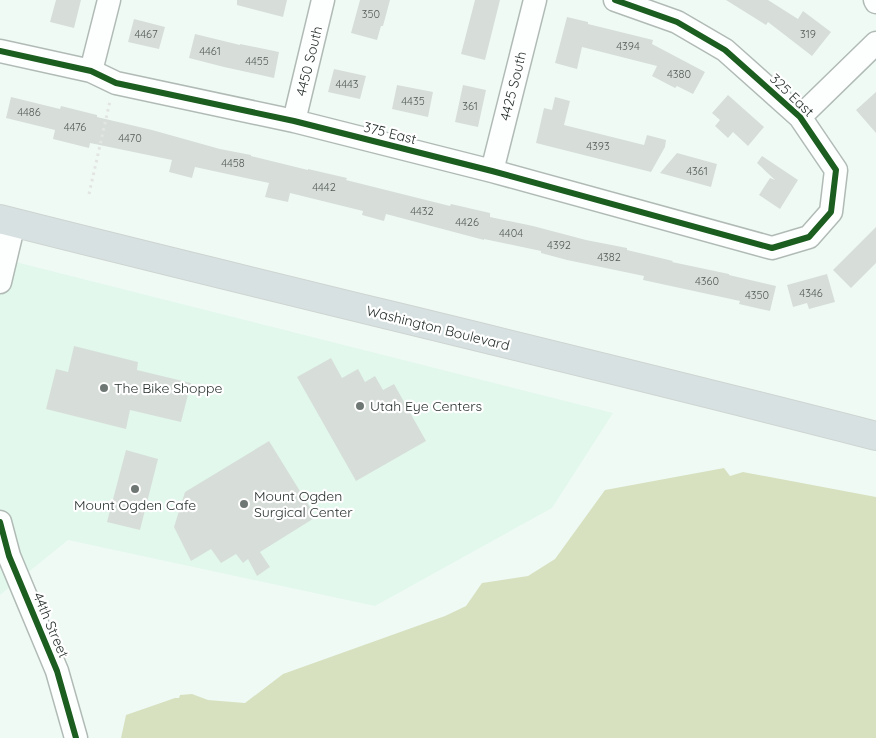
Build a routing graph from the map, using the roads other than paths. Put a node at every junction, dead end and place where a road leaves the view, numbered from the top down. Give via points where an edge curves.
1 (108, 0) edge
2 (323, 0) edge
3 (535, 0) edge
4 (616, 0) edge
5 (876, 43) edge
6 (0, 51) edge
7 (91, 71) junction
8 (800, 117) junction
9 (294, 121) junction
10 (492, 171) junction
11 (7, 221) edge
12 (772, 248) joint
13 (0, 282) edge
14 (876, 436) edge
15 (0, 522) edge
16 (76, 738) edge

1 - 7 street
2 - 9 street, 4450 South
3 - 10 street, 4425 South
4 - 8 street, 325 East via 677,22 725,50
5 - 8 street
6 - 7 street, 375 East
7 - 9 street, 375 East via 116,83
8 - 12 street, 325 East via 836,170 831,212 809,237
9 - 10 street, 375 East
10 - 12 street, 375 East
11 - 13 street
11 - 14 main road, Washington Boulevard
15 - 16 street, 44th Street via 9,556 57,671

